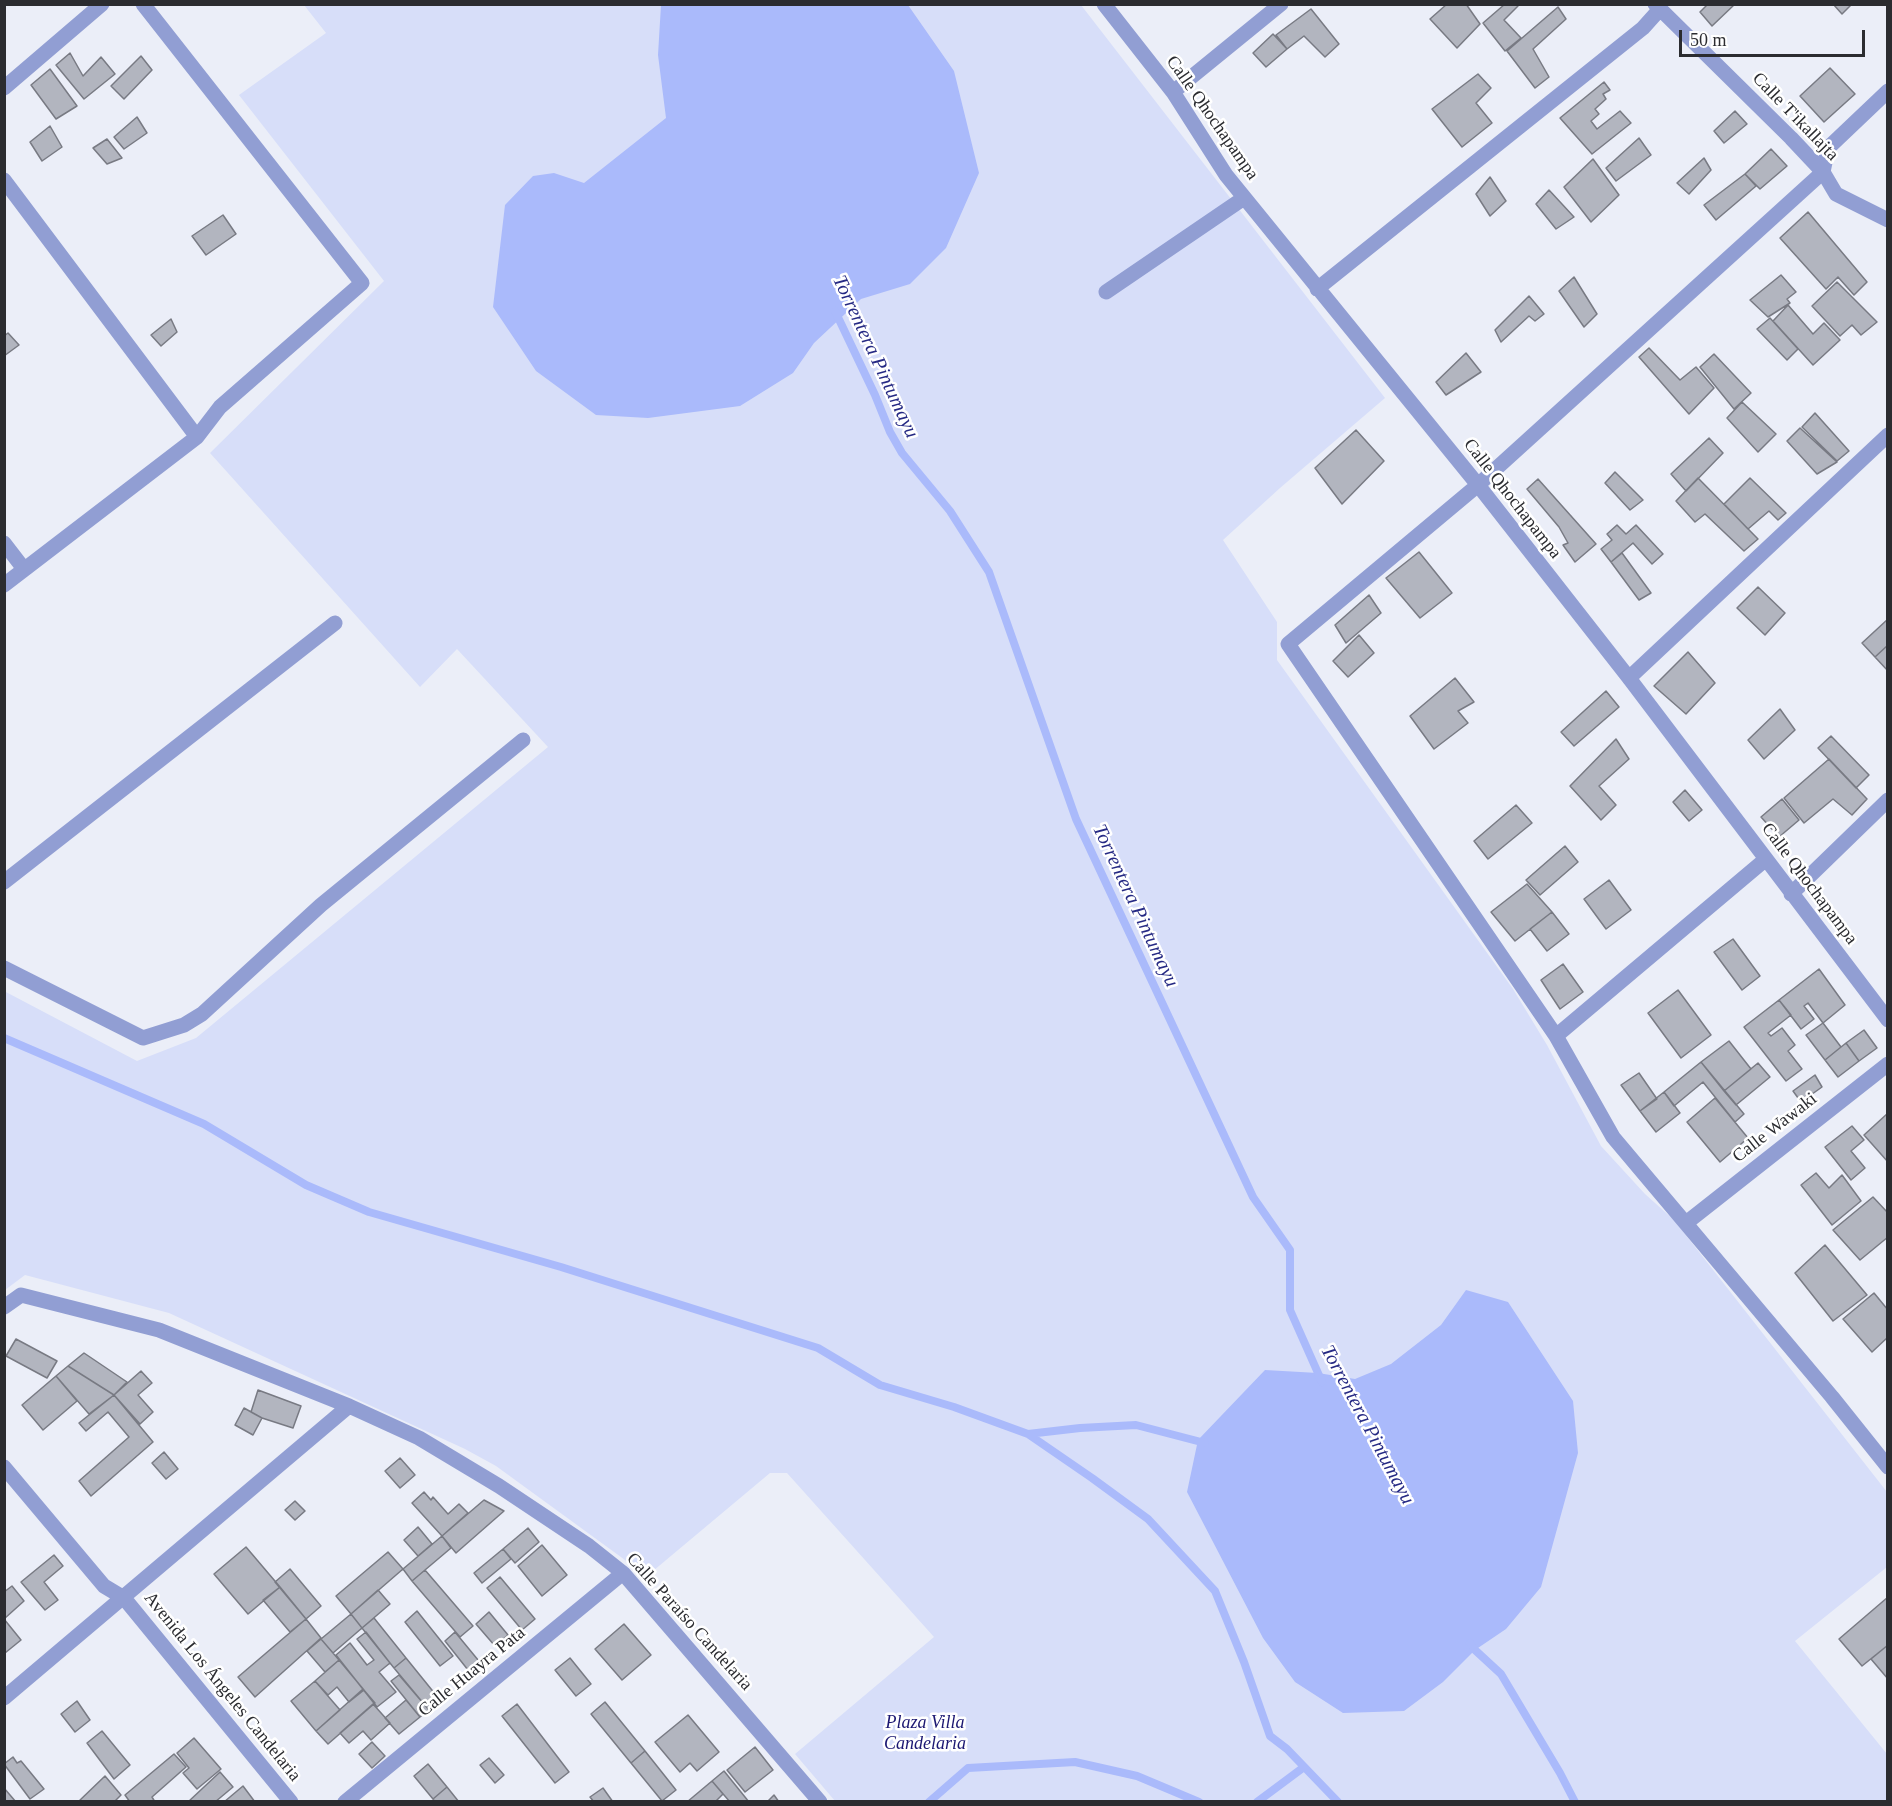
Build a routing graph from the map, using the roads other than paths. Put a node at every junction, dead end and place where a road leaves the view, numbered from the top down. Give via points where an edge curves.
1 (102, 4) edge
2 (143, 4) edge
3 (1104, 4) edge
4 (1281, 4) edge
5 (1658, 7) edge
6 (4, 88) edge
7 (1887, 91) edge
8 (1173, 92) junction
9 (1823, 172) junction
10 (4, 180) edge
11 (1244, 198) junction
12 (1887, 220) edge
13 (1317, 289) junction
14 (1106, 292) dead end
15 (1887, 435) edge
16 (197, 438) junction
17 (1478, 486) junction
18 (4, 543) edge
19 (24, 569) junction
20 (4, 585) edge
21 (335, 622) dead end
22 (1629, 678) junction
23 (523, 740) dead end
24 (1887, 800) edge
25 (1766, 859) junction
26 (4, 882) edge
27 (1791, 894) junction
28 (4, 968) edge
29 (1887, 1020) edge
30 (1557, 1036) junction
31 (1887, 1064) edge
32 (1686, 1223) junction
33 (4, 1307) edge
34 (349, 1406) junction
35 (4, 1467) edge
36 (1887, 1467) edge
37 (623, 1573) junction
38 (124, 1598) junction
39 (4, 1698) edge
40 (812, 1799) edge
41 (291, 1802) edge
42 (345, 1802) edge

1 - 6 street
2 - 16 street via 362,283 220,407
3 - 8 street, Calle Qhochapampa
4 - 8 street
5 - 9 street, Calle T'ikallajta
5 - 13 street via 1643,28
7 - 9 street via 1828,148
8 - 11 street, Calle Qhochapampa
9 - 12 street, Calle T'ikallajta via 1836,194
9 - 17 street
10 - 16 street
11 - 13 street, Calle Qhochapampa
11 - 14 street
13 - 17 street, Calle Qhochapampa
15 - 22 street
16 - 19 street
17 - 22 street, Calle Qhochapampa
17 - 30 street via 1288,644
18 - 19 street
19 - 20 street
21 - 26 street
22 - 25 street, Calle Qhochapampa
23 - 28 street via 321,905 202,1014 184,1025 142,1038
24 - 27 street
25 - 27 street, Calle Qhochapampa
25 - 30 street
27 - 29 street, Calle Qhochapampa
30 - 32 street via 1613,1137
31 - 32 street, Calle Wawaki
32 - 36 street
33 - 34 street, Calle Paraíso Candelaria via 21,1295 159,1330
34 - 37 street, Calle Paraíso Candelaria via 419,1438 499,1486
34 - 38 street
35 - 38 street, Avenida Los Ángeles Candelaria via 104,1586
37 - 40 street, Calle Paraíso Candelaria
37 - 42 street, Calle Huayra Pata
38 - 39 street
38 - 41 street, Avenida Los Ángeles Candelaria

